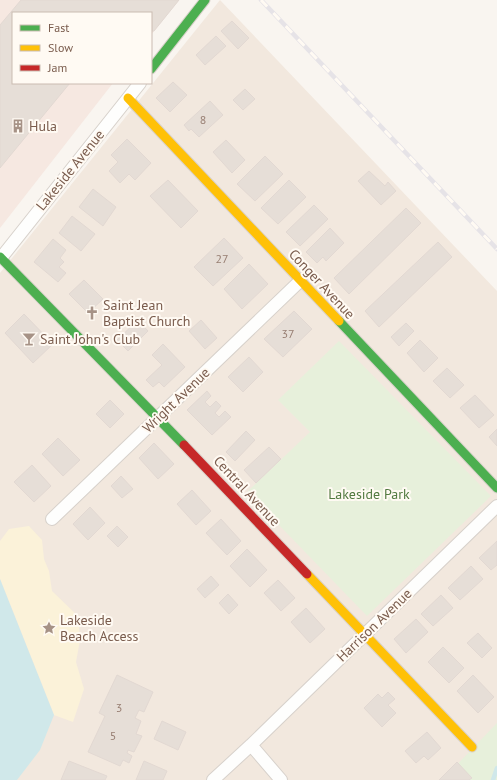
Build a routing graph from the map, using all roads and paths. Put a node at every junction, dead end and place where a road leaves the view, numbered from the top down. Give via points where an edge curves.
1 (205, 0) edge
2 (152, 68) edge
3 (139, 84) edge
4 (128, 98) junction
5 (0, 257) edge
6 (300, 281) junction
7 (158, 417) junction
8 (497, 488) edge
9 (497, 506) edge
10 (52, 519) dead end
11 (364, 635) junction
12 (251, 745) junction
13 (472, 747) dead end
14 (213, 780) edge
15 (281, 780) edge

1 - 2 street
3 - 4 street, Lakeside Avenue
4 - 5 street, Lakeside Avenue
4 - 6 street, Conger Avenue
5 - 7 street, Central Avenue
6 - 7 street, Wright Avenue
6 - 8 street, Conger Avenue
7 - 10 street, Wright Avenue
7 - 11 street, Central Avenue
9 - 11 street, Harrison Avenue
11 - 12 street, Harrison Avenue
11 - 13 street, Central Avenue
12 - 14 street, Harrison Avenue
12 - 15 street

